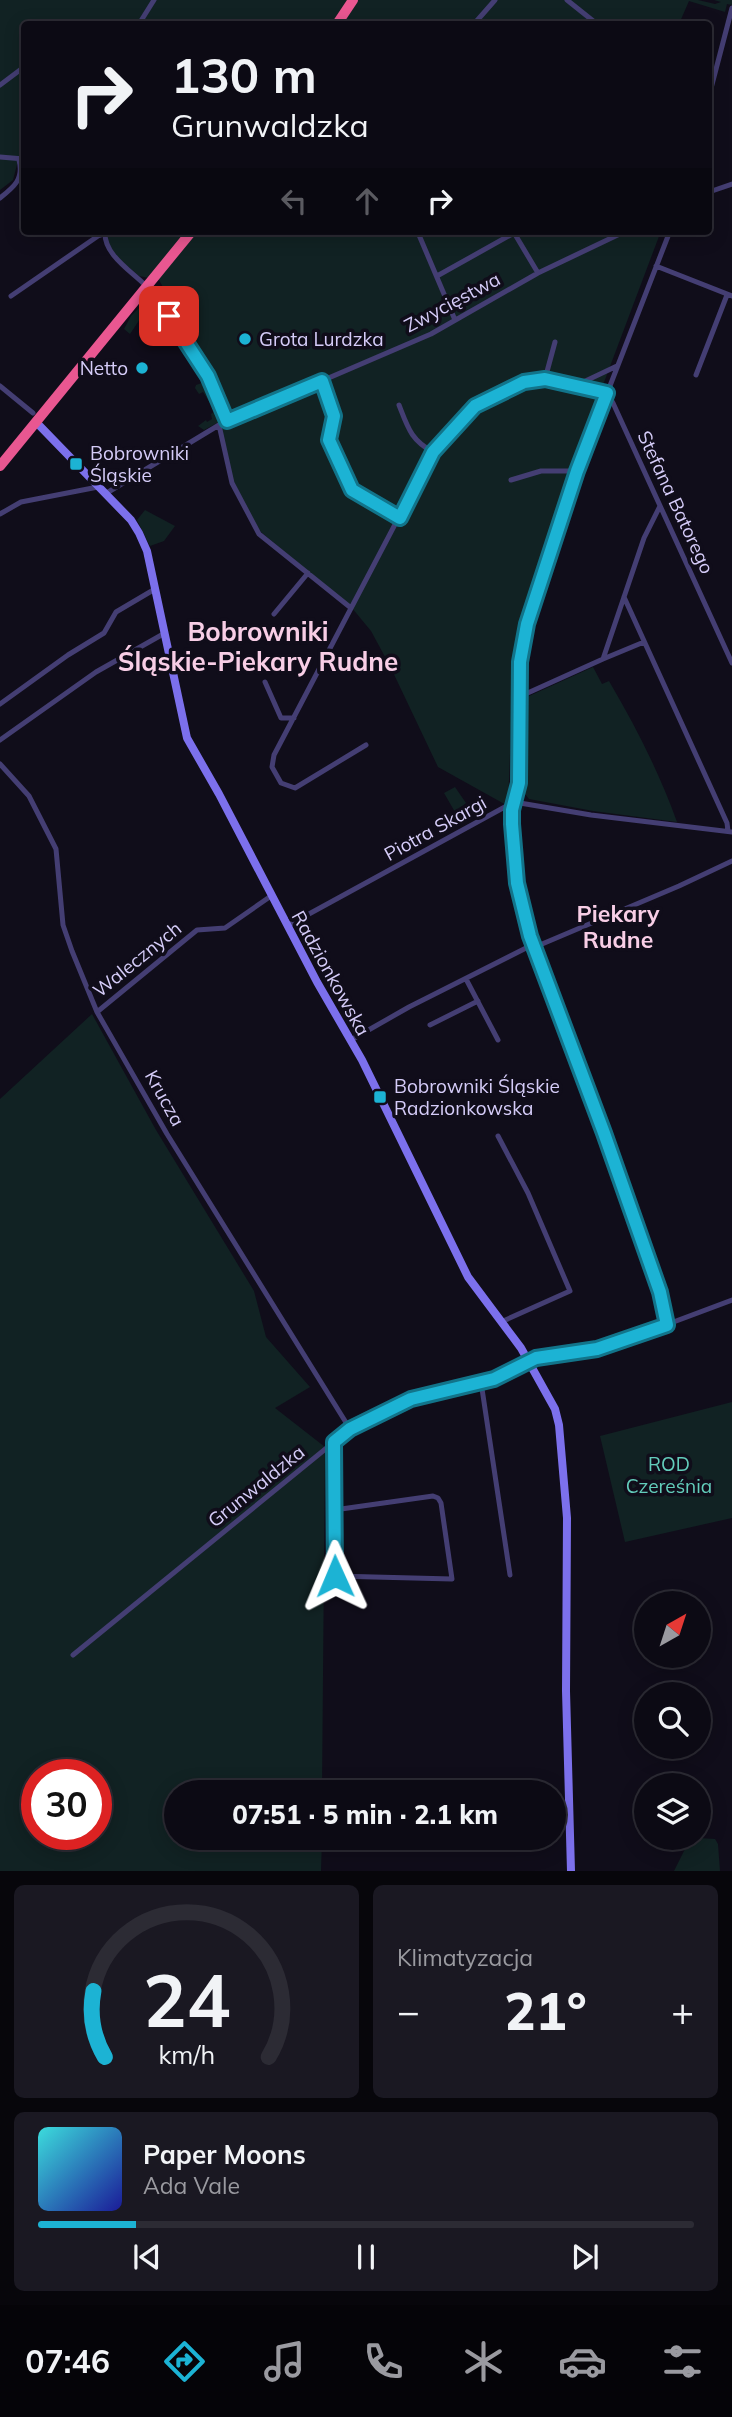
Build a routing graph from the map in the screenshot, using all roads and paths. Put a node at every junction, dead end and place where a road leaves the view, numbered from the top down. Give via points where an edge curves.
1 (155, 0) edge
2 (353, 0) edge
3 (495, 0) edge
4 (567, 0) edge
5 (732, 8) edge
6 (141, 21) edge
7 (339, 21) edge
8 (477, 21) edge
9 (593, 21) edge
10 (21, 69) edge
11 (0, 85) edge
12 (712, 85) edge
13 (0, 156) edge
14 (21, 160) edge
15 (21, 168) edge
16 (732, 184) edge
17 (712, 191) edge
18 (0, 198) edge
19 (100, 235) edge
20 (106, 235) edge
21 (189, 235) edge
22 (422, 235) edge
23 (509, 235) edge
24 (516, 235) edge
25 (610, 235) edge
26 (668, 235) edge
27 (656, 266) junction
28 (538, 273) junction
29 (437, 276) junction
30 (147, 287) junction
31 (11, 296) dead end
32 (730, 296) edge
33 (455, 320) junction
34 (555, 342) dead end
35 (617, 366) junction
36 (696, 375) dead end
37 (545, 379) junction
38 (322, 381) junction
39 (0, 386) edge
40 (577, 386) junction
41 (607, 393) junction
42 (399, 405) dead end
43 (34, 418) junction
44 (227, 421) junction
45 (219, 425) junction
46 (433, 452) junction
47 (0, 466) edge
48 (577, 471) junction
49 (511, 480) dead end
50 (99, 486) junction
51 (106, 494) junction
52 (660, 506) junction
53 (0, 514) edge
54 (400, 518) junction
55 (308, 573) junction
56 (155, 589) junction
57 (624, 597) junction
58 (351, 608) junction
59 (274, 614) dead end
60 (165, 633) junction
61 (644, 642) junction
62 (603, 659) junction
63 (732, 663) edge
64 (265, 682) dead end
65 (521, 696) junction
66 (0, 704) edge
67 (295, 718) junction
68 (0, 740) edge
69 (366, 745) dead end
70 (0, 764) edge
71 (514, 802) junction
72 (730, 831) edge
73 (732, 861) edge
74 (271, 896) junction
75 (287, 926) junction
76 (535, 945) junction
77 (466, 979) junction
78 (478, 1001) junction
79 (97, 1012) junction
80 (430, 1026) dead end
81 (351, 1040) junction
82 (498, 1040) dead end
83 (498, 1136) dead end
84 (732, 1300) edge
85 (501, 1322) junction
86 (667, 1325) junction
87 (529, 1361) junction
88 (481, 1382) junction
89 (350, 1429) junction
90 (334, 1442) junction
91 (334, 1510) junction
92 (510, 1575) dead end
93 (73, 1655) dead end
94 (571, 1871) edge

1 - 6 street
2 - 7 highway
3 - 8 street
4 - 9 street
5 - 12 street
10 - 11 street
13 - 14 street
15 - 18 street via 15,186
16 - 17 street
19 - 31 street
20 - 30 street via 112,253
21 - 30 highway
22 - 29 street
23 - 29 street
24 - 28 street
25 - 28 street, Zwycięstwa
26 - 27 street
27 - 32 street
27 - 35 street
28 - 33 street, Zwycięstwa
29 - 33 street
30 - 43 highway
30 - 44 street via 208,376
32 - 36 street
33 - 38 street, Zwycięstwa
34 - 37 street
35 - 40 street
35 - 41 street
37 - 40 street
37 - 46 street via 524,382 475,406
38 - 44 street, Zwycięstwa
38 - 54 street via 334,416 329,440 352,490
39 - 43 street
40 - 41 street
41 - 48 street
41 - 52 street, Stefana Batorego
42 - 46 street via 413,437
43 - 47 highway
43 - 50 street, Radzionkowska
44 - 45 street, Zwycięstwa
45 - 51 street, Zwycięstwa
45 - 55 street via 232,483 259,534
46 - 54 street
48 - 49 street via 541,471
48 - 65 street via 527,624 520,662
50 - 51 street, Radzionkowska
50 - 53 street via 21,502
51 - 56 street, Radzionkowska via 139,533
52 - 57 street
52 - 63 street, Stefana Batorego
54 - 58 street
55 - 58 street
55 - 59 street
56 - 60 street, Radzionkowska
56 - 66 street via 116,612 104,633
57 - 61 street
57 - 62 street
58 - 67 street
60 - 68 street via 96,672
60 - 74 street, Radzionkowska via 187,738
61 - 62 street
61 - 72 street
62 - 65 street
64 - 67 street via 281,718
65 - 71 street via 519,783
67 - 69 street via 274,755 272,767 281,783 295,788
70 - 79 street, Krucza via 29,796 56,849 63,925
71 - 72 street, Piotra Skargi
71 - 75 street, Piotra Skargi
71 - 76 street via 517,883
73 - 76 street
74 - 75 street, Radzionkowska
74 - 79 street, Walecznych via 225,928 197,930
75 - 81 street, Radzionkowska
76 - 77 street
76 - 86 street via 660,1292
77 - 78 street
77 - 81 street
78 - 80 street
78 - 82 street
79 - 89 street, Krucza
81 - 85 street, Radzionkowska via 468,1277
83 - 85 street via 570,1291
84 - 86 street, Grunwaldzka
85 - 87 street, Radzionkowska
86 - 87 street, Grunwaldzka via 597,1349
87 - 88 street, Grunwaldzka
87 - 94 street, Radzionkowska via 557,1416 567,1518
88 - 89 street, Grunwaldzka via 411,1399
88 - 92 street
89 - 90 street, Grunwaldzka
90 - 91 street
90 - 93 street, Grunwaldzka
91 - 91 street via 438,1498 452,1579 335,1576

